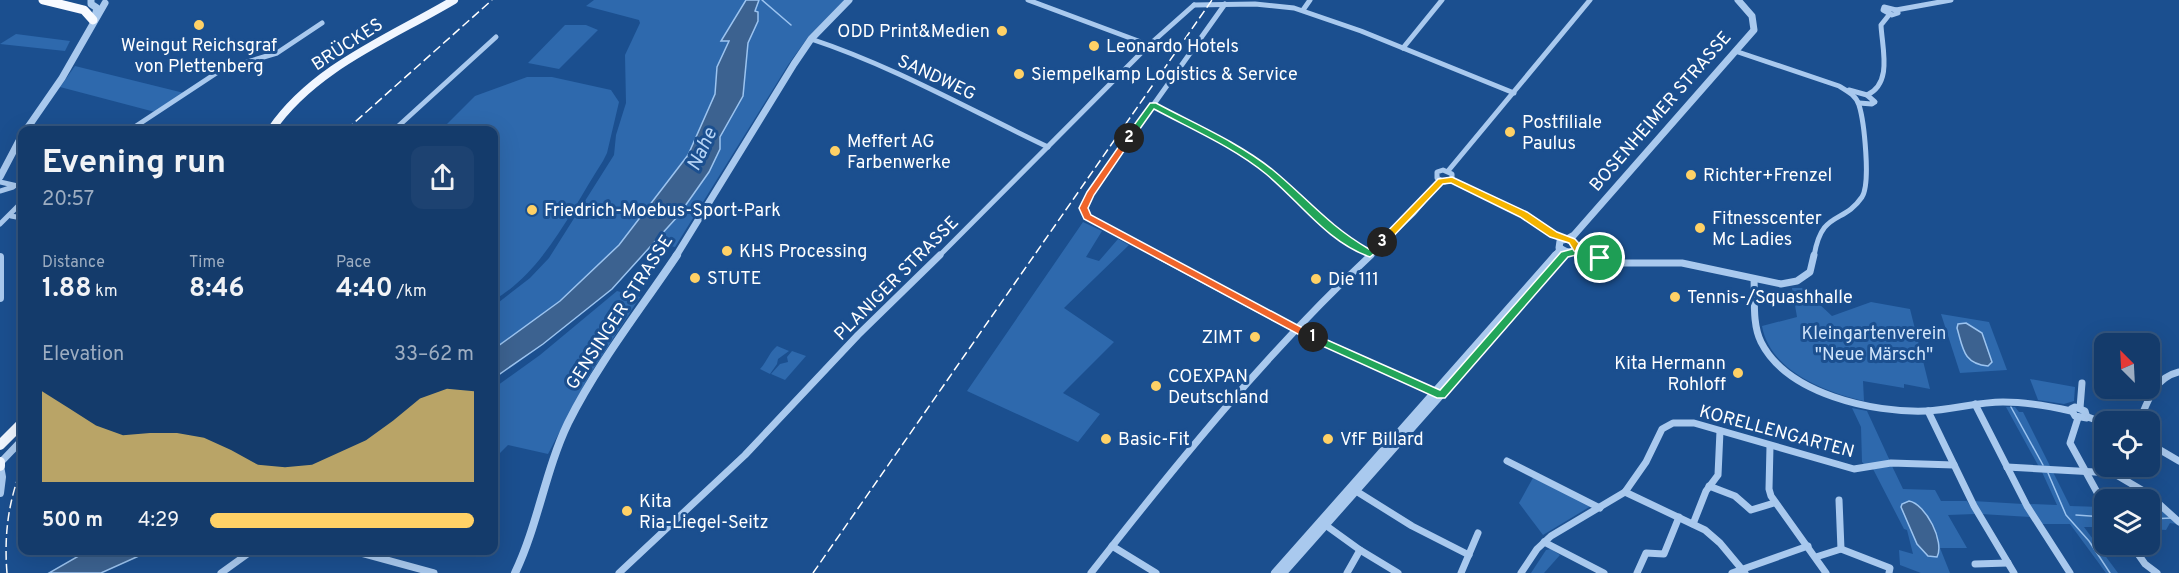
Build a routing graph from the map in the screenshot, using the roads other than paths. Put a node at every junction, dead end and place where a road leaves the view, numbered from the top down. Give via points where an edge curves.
1 (43, 0) edge
2 (75, 0) edge
3 (454, 0) edge
4 (849, 0) edge
5 (1028, 0) edge
6 (1310, 0) edge
7 (1442, 0) edge
8 (1590, 0) edge
9 (1738, 0) edge
10 (1745, 0) edge
11 (1951, 0) edge
12 (55, 2) edge
13 (108, 2) edge
14 (92, 3) edge
15 (1192, 3) edge
16 (1225, 4) junction
17 (1303, 10) junction
18 (1896, 10) junction
19 (1889, 15) junction
20 (93, 20) junction
21 (322, 23) dead end
22 (496, 37) dead end
23 (811, 39) junction
24 (1149, 45) junction
25 (1403, 48) junction
26 (1736, 52) junction
27 (1846, 90) junction
28 (1514, 93) junction
29 (1867, 95) junction
30 (1859, 103) junction
31 (1153, 105) junction
32 (29, 126) edge
33 (135, 126) edge
34 (273, 126) edge
35 (398, 126) edge
36 (18, 142) edge
37 (1048, 147) junction
38 (1448, 171) junction
39 (0, 177) edge
40 (1452, 180) junction
41 (1441, 181) junction
42 (0, 182) edge
43 (18, 186) edge
44 (18, 188) edge
45 (0, 191) edge
46 (18, 207) edge
47 (11, 216) junction
48 (18, 217) edge
49 (1, 223) edge
50 (1568, 246) junction
51 (1370, 254) junction
52 (0, 257) edge
53 (1754, 279) junction
54 (0, 298) edge
55 (1297, 330) junction
56 (2178, 374) edge
57 (2082, 383) dead end
58 (1438, 394) junction
59 (1975, 404) junction
60 (2080, 408) junction
61 (1928, 411) junction
62 (2071, 411) junction
63 (2145, 411) edge
64 (2088, 417) junction
65 (2078, 418) junction
66 (2094, 419) edge
67 (18, 427) edge
68 (1720, 431) junction
69 (18, 444) edge
70 (0, 446) edge
71 (1770, 446) junction
72 (2160, 450) edge
73 (1507, 461) dead end
74 (2179, 461) edge
75 (0, 464) edge
76 (1954, 465) junction
77 (2007, 467) junction
78 (2085, 471) junction
79 (1709, 486) junction
80 (2095, 489) edge
81 (1356, 491) junction
82 (1625, 492) junction
83 (0, 493) edge
84 (1839, 500) dead end
85 (1774, 503) junction
86 (1600, 508) junction
87 (1679, 517) junction
88 (2179, 522) edge
89 (1323, 523) junction
90 (1693, 524) junction
91 (1478, 533) dead end
92 (1544, 542) junction
93 (1112, 546) junction
94 (1808, 546) junction
95 (1841, 549) junction
96 (1360, 550) junction
97 (246, 555) edge
98 (368, 555) edge
99 (1469, 555) junction
100 (2139, 555) edge
101 (1816, 556) junction
102 (2008, 563) junction
103 (1975, 564) dead end
104 (1744, 571) edge
105 (221, 573) edge
106 (434, 573) edge
107 (517, 573) edge
108 (620, 573) edge
109 (1090, 573) edge
110 (1156, 573) edge
111 (1275, 573) edge
112 (1283, 573) edge
113 (1347, 573) edge
114 (1398, 573) edge
115 (1461, 573) edge
116 (1521, 573) edge
117 (1604, 573) edge
118 (1637, 573) edge
119 (1732, 573) edge
120 (1826, 573) edge
121 (1889, 573) edge
122 (2014, 573) edge
123 (2070, 573) edge
124 (2157, 573) edge

1 - 12 highway
2 - 12 highway
3 - 34 main road, BRÜCKES via 379,41 326,76 292,102
4 - 23 street, GENSINGER STRASSE
5 - 24 street
6 - 17 street
7 - 25 street
8 - 28 street
9 - 26 street, BOSENHEIMER STRASSE via 1755,25
10 - 26 street, BOSENHEIMER STRASSE via 1758,20 1758,29
11 - 18 street
12 - 14 highway
12 - 20 highway via 82,7
13 - 14 street
13 - 20 street
14 - 20 street via 97,8
15 - 16 street
15 - 24 street, PLANIGER STRASSE
16 - 17 street
16 - 31 street
17 - 25 street
18 - 19 street via 1897,14
18 - 19 street via 1883,8
19 - 29 street via 1881,25 1884,75 1877,89
20 - 32 street via 62,78
21 - 33 street via 277,53 221,70
22 - 35 street
23 - 37 street, SANDWEG via 882,67
23 - 107 street, GENSINGER STRASSE via 690,235 597,369 551,465
24 - 37 street, PLANIGER STRASSE
25 - 28 street
26 - 27 street
26 - 50 street, BOSENHEIMER STRASSE
27 - 29 street
27 - 30 street
28 - 38 street
29 - 30 street via 1875,102
30 - 53 street via 1866,168 1864,192 1859,201 1825,225 1818,236 1810,272 1802,279 1781,284
31 - 51 street via 1247,155 1334,232
31 - 55 street via 1090,194 1084,208 1087,217
36 - 39 street
37 - 108 street, PLANIGER STRASSE via 858,335 775,426
38 - 40 street
38 - 41 street via 1437,172
40 - 41 street
40 - 50 street via 1533,220
41 - 51 street
42 - 43 street
44 - 45 street
46 - 47 street
47 - 48 street
47 - 49 street
50 - 53 street via 1626,263 1682,263
50 - 58 street, BOSENHEIMER STRASSE
51 - 55 street
52 - 54 street
53 - 61 street via 1758,332 1765,350 1782,368 1820,391 1854,404
55 - 58 street
55 - 93 street via 1156,490
56 - 63 street via 2162,377
57 - 60 street
58 - 81 street, BOSENHEIMER STRASSE
58 - 89 street, BOSENHEIMER STRASSE
59 - 61 street
59 - 62 street via 2024,403
59 - 77 street
60 - 62 street via 2073,407
60 - 64 street
61 - 76 street
62 - 65 street
64 - 65 street
64 - 66 street
65 - 78 street via 2070,443
67 - 70 main road
68 - 71 street, KORELLENGARTEN
68 - 79 street via 1718,476
68 - 82 street, KORELLENGARTEN via 1689,422 1667,426
69 - 75 street
71 - 76 street, KORELLENGARTEN via 1854,468 1892,463
71 - 85 street via 1769,489
72 - 74 street
73 - 86 street
75 - 83 street
76 - 102 street
77 - 78 street
77 - 123 street
78 - 80 street
78 - 88 street via 2113,473 2127,479
79 - 85 street via 1735,496 1751,510
79 - 90 street
81 - 89 street, BOSENHEIMER STRASSE
81 - 99 street
82 - 86 street, KORELLENGARTEN
82 - 87 street
84 - 95 street
85 - 94 street
86 - 92 street, KORELLENGARTEN
87 - 90 street
87 - 118 street via 1664,554 1646,553
89 - 96 street
89 - 111 street, BOSENHEIMER STRASSE
89 - 112 street, BOSENHEIMER STRASSE
90 - 104 street via 1720,543
91 - 99 street
92 - 116 street, KORELLENGARTEN
92 - 117 street
93 - 109 street
93 - 110 street
94 - 101 street
94 - 104 street
95 - 101 street
95 - 121 street via 1890,568
96 - 113 street
96 - 114 street
97 - 105 street
98 - 106 street
99 - 115 street
100 - 124 street
101 - 120 street
102 - 103 street
102 - 122 street
104 - 119 street

